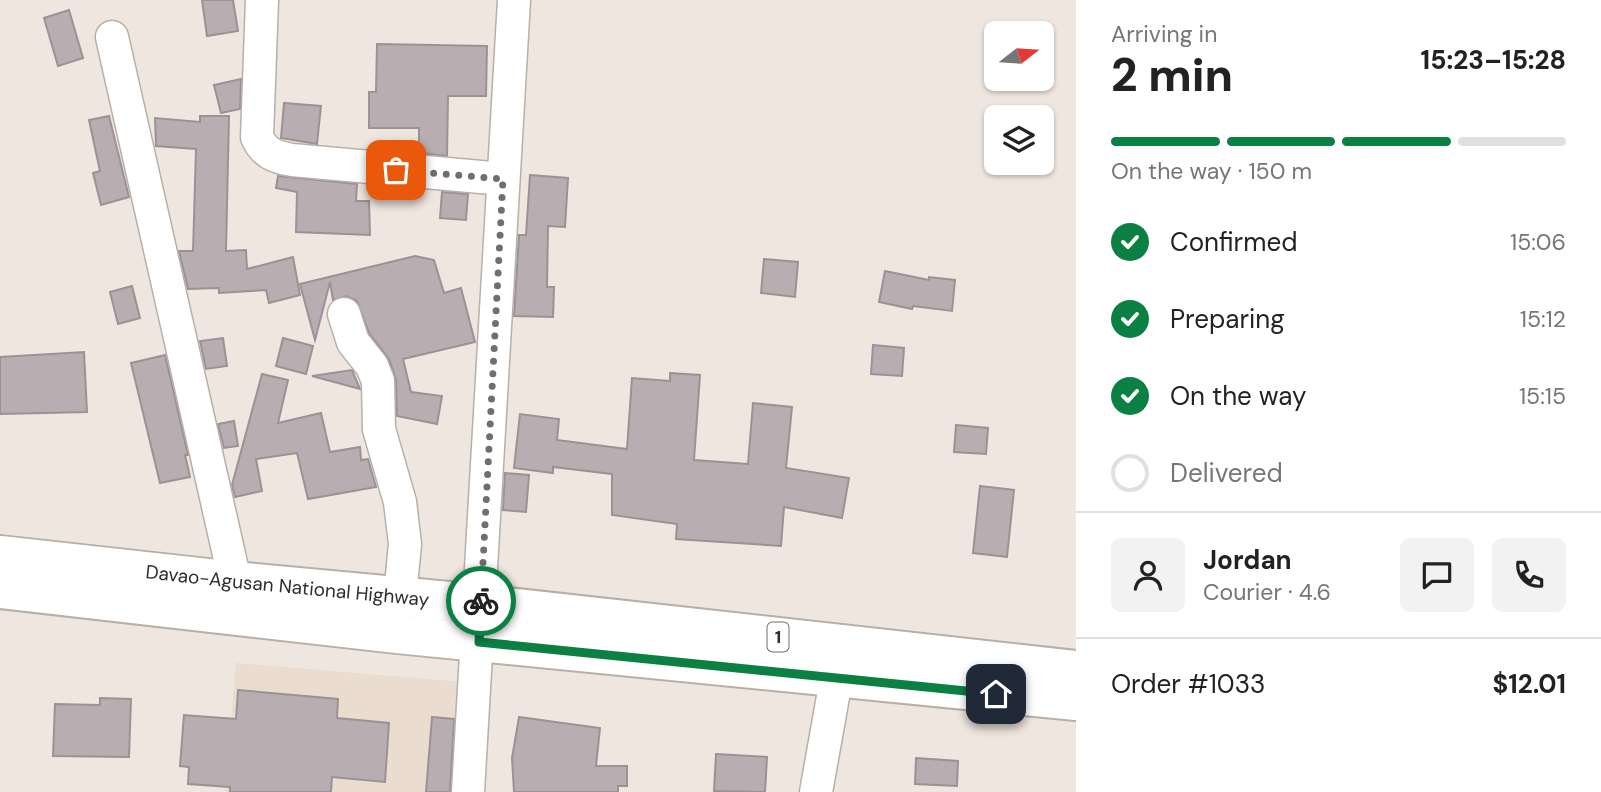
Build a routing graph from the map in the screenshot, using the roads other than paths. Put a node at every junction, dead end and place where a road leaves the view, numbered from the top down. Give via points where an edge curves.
1 (262, 0) edge
2 (514, 0) edge
3 (112, 37) dead end
4 (503, 179) junction
5 (344, 314) dead end
6 (0, 555) edge
7 (235, 581) junction
8 (0, 589) edge
9 (400, 596) junction
10 (481, 604) junction
11 (319, 607) junction
12 (479, 642) junction
13 (1076, 670) edge
14 (836, 680) junction
15 (1076, 701) edge
16 (468, 792) edge
17 (816, 792) edge

1 - 4 street via 257,137 261,147 275,157 292,160
2 - 4 street
3 - 7 street
4 - 10 street
5 - 9 street via 353,342 378,381 379,429 400,502 405,544
6 - 7 highway, Davao-Agusan National Highway / 1
7 - 11 highway, Davao-Agusan National Highway / 1
8 - 11 highway, Davao-Agusan National Highway / 1
9 - 10 highway, Davao-Agusan National Highway / 1
9 - 11 highway, Davao-Agusan National Highway / 1
10 - 12 street
10 - 13 highway, Davao-Agusan National Highway / 1
11 - 12 highway, Davao-Agusan National Highway / 1
12 - 14 highway, Davao-Agusan National Highway / 1
12 - 16 street
14 - 15 highway, Davao-Agusan National Highway / 1
14 - 17 street

